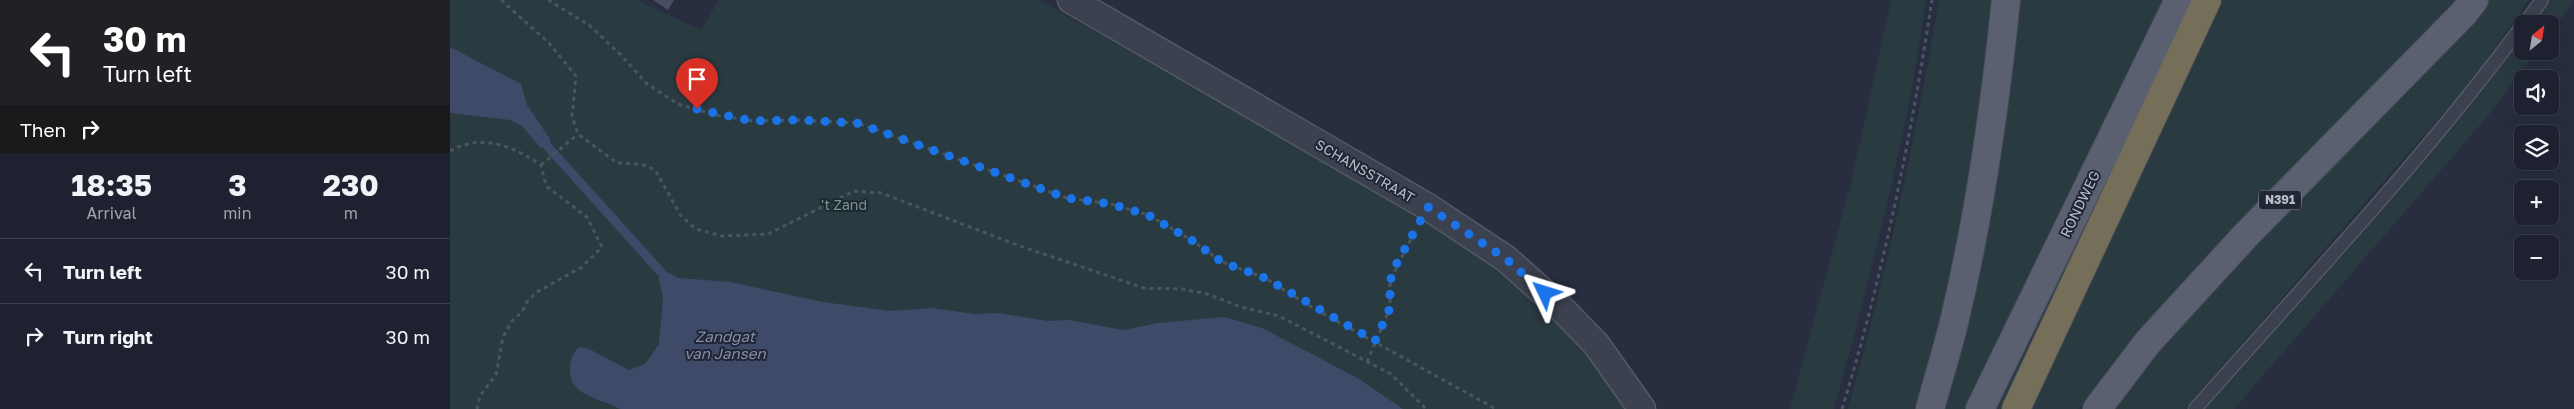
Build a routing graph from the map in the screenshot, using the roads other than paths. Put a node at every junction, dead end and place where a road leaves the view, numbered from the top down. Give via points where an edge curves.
1 (1071, 0) edge
2 (2006, 0) edge
3 (2179, 0) edge
4 (2207, 0) edge
5 (2474, 0) edge
6 (2542, 0) edge
7 (2531, 15) edge
8 (2514, 37) edge
9 (1642, 409) edge
10 (1930, 409) edge
11 (1980, 409) edge
12 (2016, 409) edge
13 (2097, 409) edge
14 (2195, 409) edge

1 - 9 street, SCHANSSTRAAT via 1428,207 1505,258 1558,304 1596,344
2 - 10 main road via 1996,97 1979,204 1955,319
3 - 11 main road, RONDWEG
4 - 12 highway, RONDWEG
5 - 13 main road, N391 via 2464,14 2246,235 2148,342
6 - 7 lane
8 - 14 lane via 2479,85

